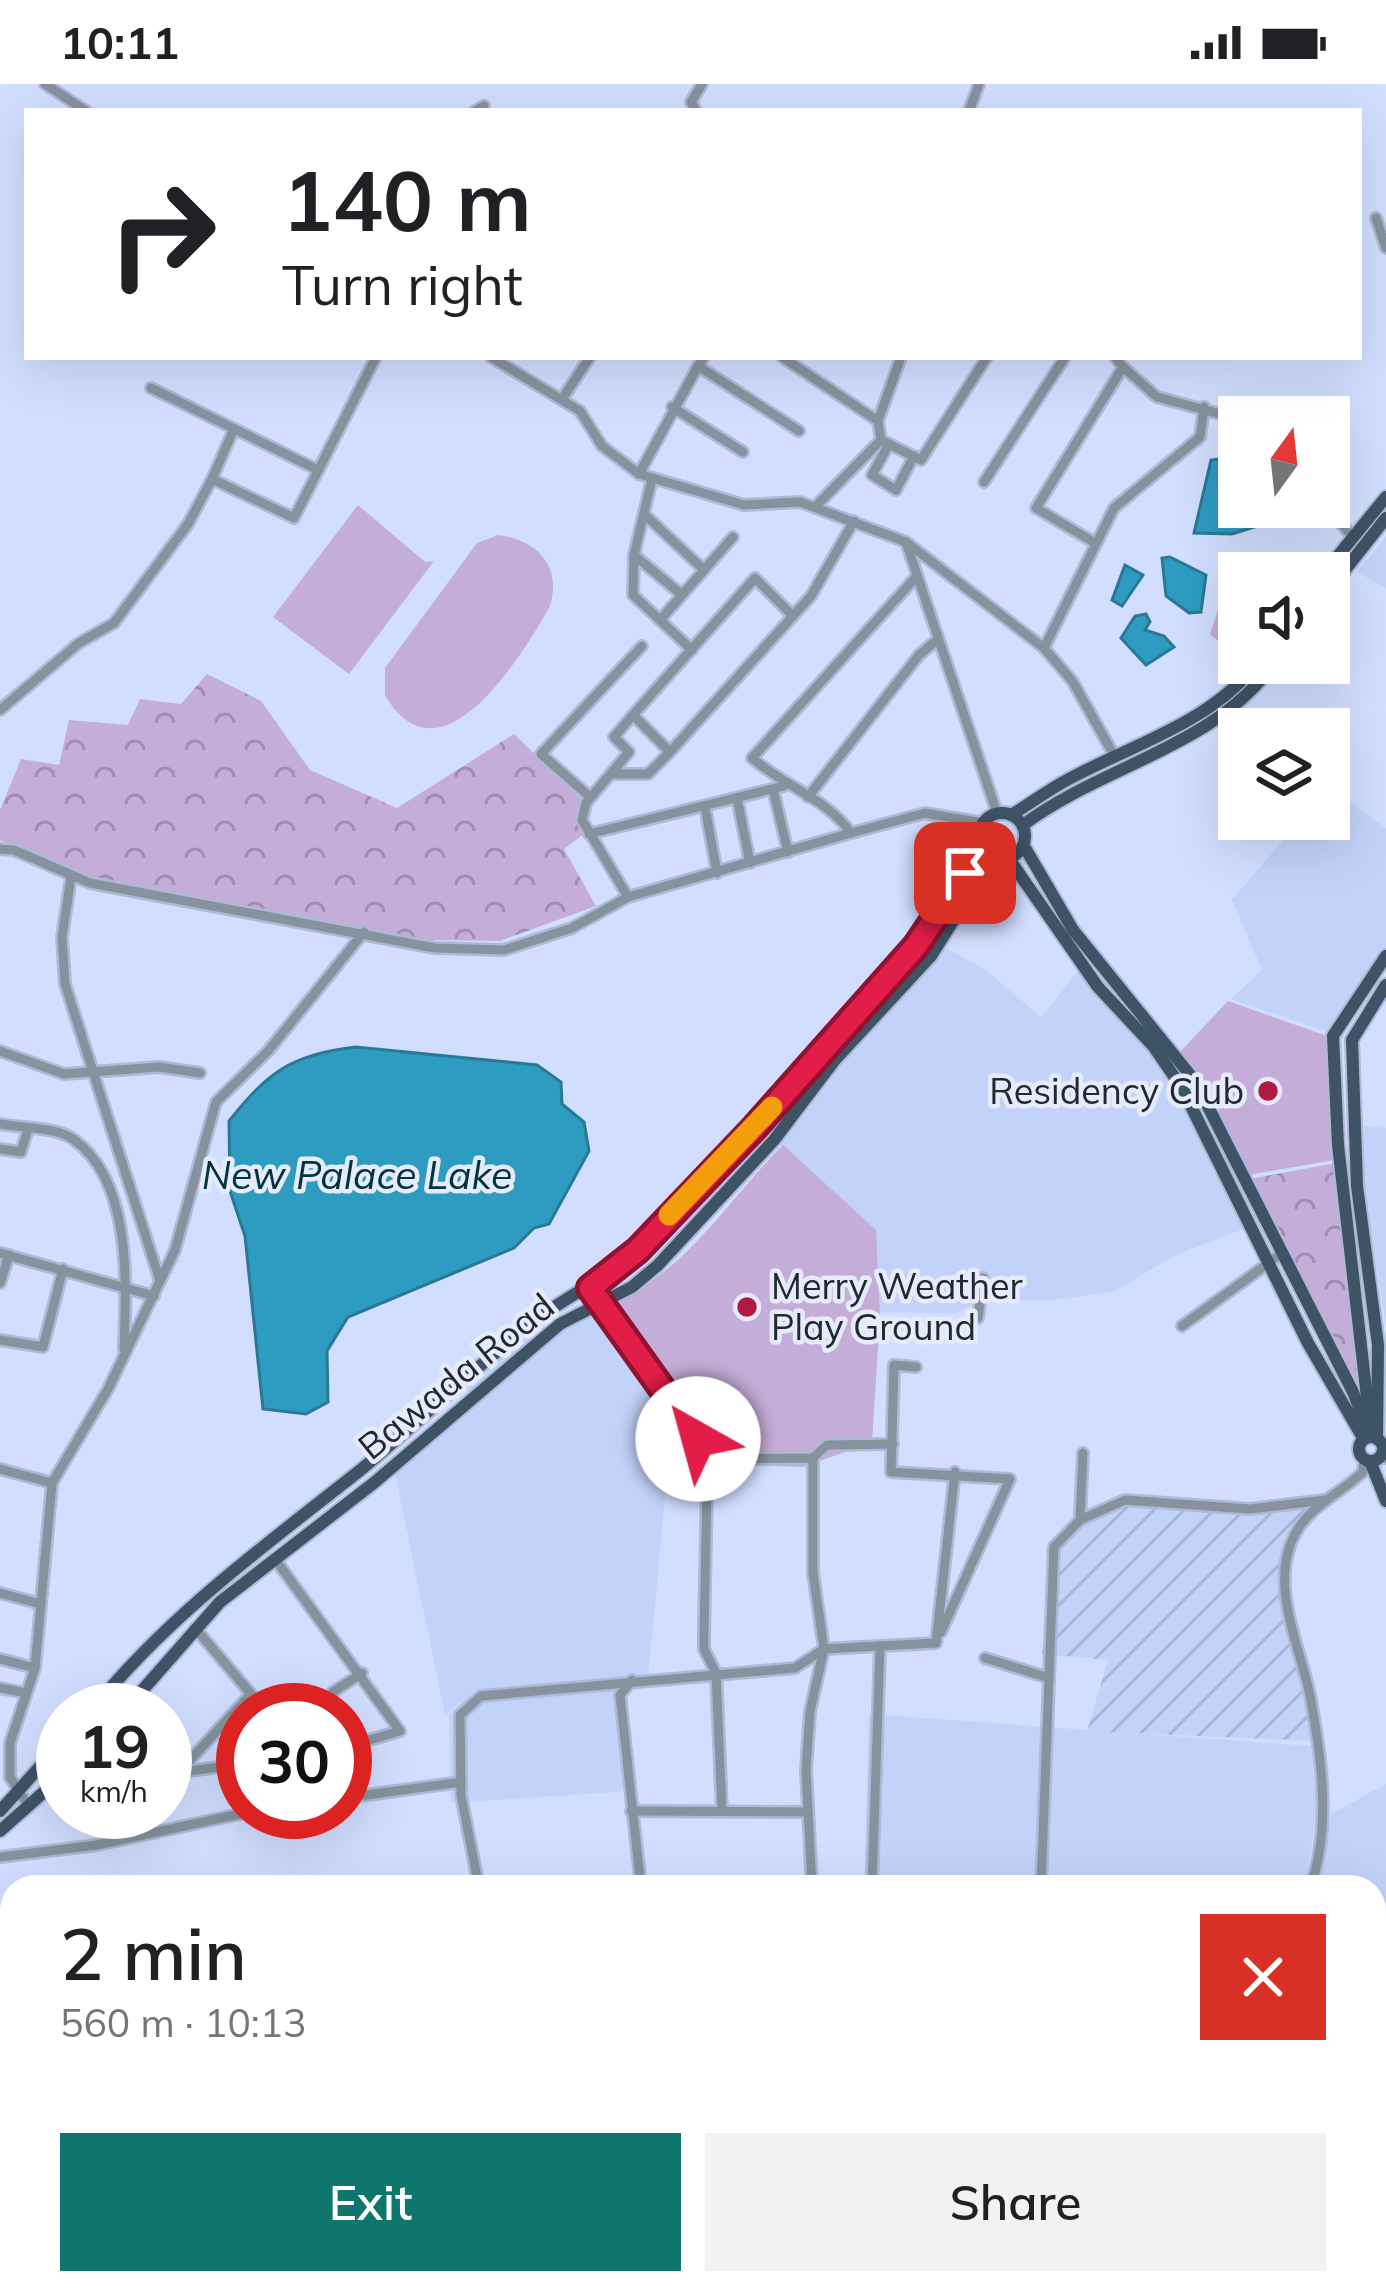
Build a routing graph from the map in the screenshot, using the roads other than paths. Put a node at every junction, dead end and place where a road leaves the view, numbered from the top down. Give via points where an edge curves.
1 (44, 84) edge
2 (81, 108) edge
3 (1376, 218) dead end
4 (1386, 248) edge
5 (374, 360) edge
6 (496, 360) edge
7 (515, 360) edge
8 (588, 360) edge
9 (786, 360) edge
10 (900, 360) edge
11 (985, 360) edge
12 (1063, 360) edge
13 (701, 362) edge
14 (1119, 362) edge
15 (509, 368) junction
16 (151, 388) dead end
17 (562, 399) junction
18 (673, 407) junction
19 (1204, 407) junction
20 (1218, 412) edge
21 (878, 421) junction
22 (233, 429) junction
23 (800, 431) dead end
24 (885, 442) junction
25 (743, 452) dead end
26 (914, 456) junction
27 (318, 470) junction
28 (639, 474) junction
29 (212, 478) junction
30 (652, 479) junction
31 (984, 482) dead end
32 (1386, 497) edge
33 (815, 507) junction
34 (644, 514) junction
35 (1386, 518) edge
36 (854, 520) junction
37 (1346, 528) edge
38 (1352, 535) junction
39 (734, 537) dead end
40 (906, 542) junction
41 (1095, 543) junction
42 (1339, 552) edge
43 (634, 555) junction
44 (1350, 563) edge
45 (704, 570) junction
46 (916, 577) junction
47 (682, 595) junction
48 (794, 616) junction
49 (661, 619) junction
50 (937, 640) junction
51 (642, 646) dead end
52 (1044, 648) junction
53 (692, 650) junction
54 (1241, 684) edge
55 (1259, 684) edge
56 (0, 710) edge
57 (632, 716) junction
58 (670, 752) junction
59 (1114, 757) junction
60 (612, 774) junction
61 (778, 787) junction
62 (808, 796) junction
63 (590, 797) junction
64 (737, 798) junction
65 (704, 807) junction
66 (1004, 814) junction
67 (983, 823) junction
68 (1023, 825) junction
69 (851, 833) junction
70 (589, 834) junction
71 (1024, 846) junction
72 (0, 849) edge
73 (987, 852) junction
74 (788, 853) junction
75 (1009, 859) junction
76 (750, 863) junction
77 (717, 873) junction
78 (71, 877) junction
79 (628, 897) junction
80 (364, 932) junction
81 (1386, 956) edge
82 (1386, 985) edge
83 (0, 1051) edge
84 (95, 1072) junction
85 (200, 1072) dead end
86 (1353, 1089) junction
87 (1336, 1090) junction
88 (0, 1124) edge
89 (28, 1129) junction
90 (0, 1149) edge
91 (5, 1254) edge
92 (1275, 1258) junction
93 (63, 1270) junction
94 (982, 1278) dead end
95 (0, 1283) edge
96 (160, 1284) junction
97 (125, 1288) junction
98 (590, 1288) junction
99 (154, 1296) junction
100 (599, 1303) junction
101 (977, 1318) dead end
102 (1182, 1326) dead end
103 (0, 1340) edge
104 (124, 1354) junction
105 (916, 1367) dead end
106 (1371, 1438) junction
107 (892, 1444) junction
108 (1083, 1454) dead end
109 (813, 1458) junction
110 (718, 1459) junction
111 (1375, 1459) edge
112 (0, 1469) edge
113 (955, 1472) junction
114 (1386, 1480) edge
115 (52, 1483) junction
116 (1325, 1500) junction
117 (1386, 1501) edge
118 (1080, 1520) junction
119 (275, 1559) junction
120 (0, 1593) edge
121 (41, 1604) junction
122 (195, 1628) junction
123 (936, 1643) junction
124 (880, 1646) junction
125 (824, 1649) junction
126 (985, 1658) dead end
127 (0, 1659) edge
128 (34, 1668) junction
129 (716, 1672) junction
130 (362, 1673) junction
131 (1049, 1678) junction
132 (632, 1680) junction
133 (113, 1683) edge
134 (148, 1683) edge
135 (241, 1683) edge
136 (347, 1683) edge
137 (369, 1683) edge
138 (0, 1688) edge
139 (372, 1688) edge
140 (26, 1693) junction
141 (216, 1731) edge
142 (372, 1739) edge
143 (192, 1758) edge
144 (36, 1771) edge
145 (461, 1782) junction
146 (17, 1792) junction
147 (372, 1794) edge
148 (36, 1801) edge
149 (29, 1808) junction
150 (631, 1810) junction
151 (0, 1811) edge
152 (722, 1811) junction
153 (808, 1812) junction
154 (216, 1819) edge
155 (0, 1831) edge
156 (0, 1857) edge
157 (477, 1875) edge
158 (639, 1875) edge
159 (811, 1875) edge
160 (872, 1875) edge
161 (1041, 1875) edge
162 (1312, 1875) edge

1 - 2 street
3 - 4 street
5 - 27 street
6 - 15 street
7 - 15 street
8 - 17 street
9 - 21 street
10 - 21 street
11 - 26 street via 921,460
12 - 31 street
13 - 18 street
13 - 23 street
14 - 19 street via 1157,397
14 - 41 street via 1036,508
15 - 17 street
16 - 22 street
17 - 28 street
18 - 25 street
18 - 28 street
19 - 20 street
19 - 41 street via 1200,437 1114,508
21 - 24 street
22 - 27 street
22 - 29 street
24 - 26 street
24 - 26 street via 872,475 896,490
24 - 33 street
27 - 29 street via 294,518
28 - 30 street
29 - 56 street via 114,623
30 - 33 street via 744,505
30 - 34 street
32 - 38 main road
33 - 36 street
34 - 43 street
34 - 45 street
35 - 44 main road
36 - 40 street
36 - 48 street
37 - 38 street
38 - 42 main road
39 - 45 street
40 - 46 street
40 - 52 street
41 - 52 street
43 - 47 street
43 - 49 street via 633,595
45 - 47 street
46 - 50 street
46 - 61 street via 752,758
47 - 49 street
48 - 53 street via 754,578
48 - 58 street
49 - 53 street
50 - 62 street
50 - 66 street
51 - 63 street via 541,754
52 - 59 street
53 - 57 street
54 - 59 main road
55 - 68 main road via 1213,722 1071,790
57 - 58 street
57 - 60 street via 614,737 629,752
58 - 60 street via 648,774
59 - 66 main road
60 - 63 street
61 - 62 street
61 - 64 street
61 - 74 street
62 - 69 street via 831,805
63 - 70 street via 582,820
64 - 65 street
64 - 76 street
65 - 70 street
65 - 77 street
66 - 67 main road
66 - 68 main road
67 - 69 street via 925,813
67 - 73 main road
68 - 71 main road
69 - 74 street
70 - 79 street
71 - 75 main road
71 - 92 main road via 1083,944 1195,1081
72 - 78 street
73 - 75 main road
73 - 98 main road via 916,946 755,1127 638,1250
73 - 100 main road, Bawada Road via 932,955 834,1061 775,1140 658,1265
74 - 76 street
75 - 92 main road via 1098,987 1183,1089
76 - 77 street
77 - 79 street
78 - 80 street
78 - 84 street via 64,984
79 - 80 street via 572,928 504,950 435,948
80 - 96 street via 216,1102
81 - 87 main road via 1333,1036
82 - 86 main road via 1352,1040
83 - 84 street via 64,1074
84 - 85 street
84 - 96 street
86 - 87 street
86 - 106 main road via 1378,1346
87 - 106 main road
88 - 89 street
89 - 90 street via 21,1153
89 - 97 street via 70,1136 86,1152 122,1215
91 - 93 street
91 - 95 street
92 - 102 street
92 - 106 main road
93 - 97 street
93 - 103 street via 43,1347
94 - 101 street
96 - 99 street
97 - 99 street
97 - 104 street
98 - 100 street
98 - 133 main road via 545,1313 208,1588
99 - 104 street
100 - 110 street
100 - 119 main road, Bawada Road via 556,1328
104 - 115 street
105 - 107 street via 894,1365
106 - 111 main road via 1383,1448
106 - 111 main road via 1358,1449
107 - 109 street via 827,1444
107 - 113 street via 891,1472
108 - 118 street
109 - 110 street
109 - 125 street via 813,1573
110 - 129 street via 707,1486 704,1633
111 - 114 main road
111 - 116 street
111 - 117 main road
112 - 115 street
113 - 123 street
113 - 123 street via 1010,1480
115 - 121 street
116 - 118 street via 1250,1509 1125,1500
116 - 162 street via 1298,1527 1286,1565 1285,1605 1320,1766
118 - 131 street via 1054,1547
119 - 122 main road, Bawada Road
119 - 130 street
120 - 121 street
121 - 128 street
122 - 134 main road, Bawada Road
122 - 135 street
123 - 124 street
124 - 125 street
124 - 160 street
125 - 129 street via 795,1668
125 - 153 street via 810,1711
126 - 131 street
127 - 128 street
128 - 140 street
129 - 132 street
129 - 152 street
130 - 136 street
130 - 137 street
131 - 161 street
132 - 145 street via 482,1696 460,1715
132 - 150 street via 620,1695
138 - 140 street
139 - 142 street via 400,1731
140 - 146 street via 10,1743
141 - 143 street
144 - 146 main road
145 - 147 street
145 - 157 street
146 - 149 street
146 - 151 main road
148 - 149 main road
149 - 155 main road
150 - 152 street
150 - 158 street
152 - 153 street
153 - 159 street
154 - 156 street

